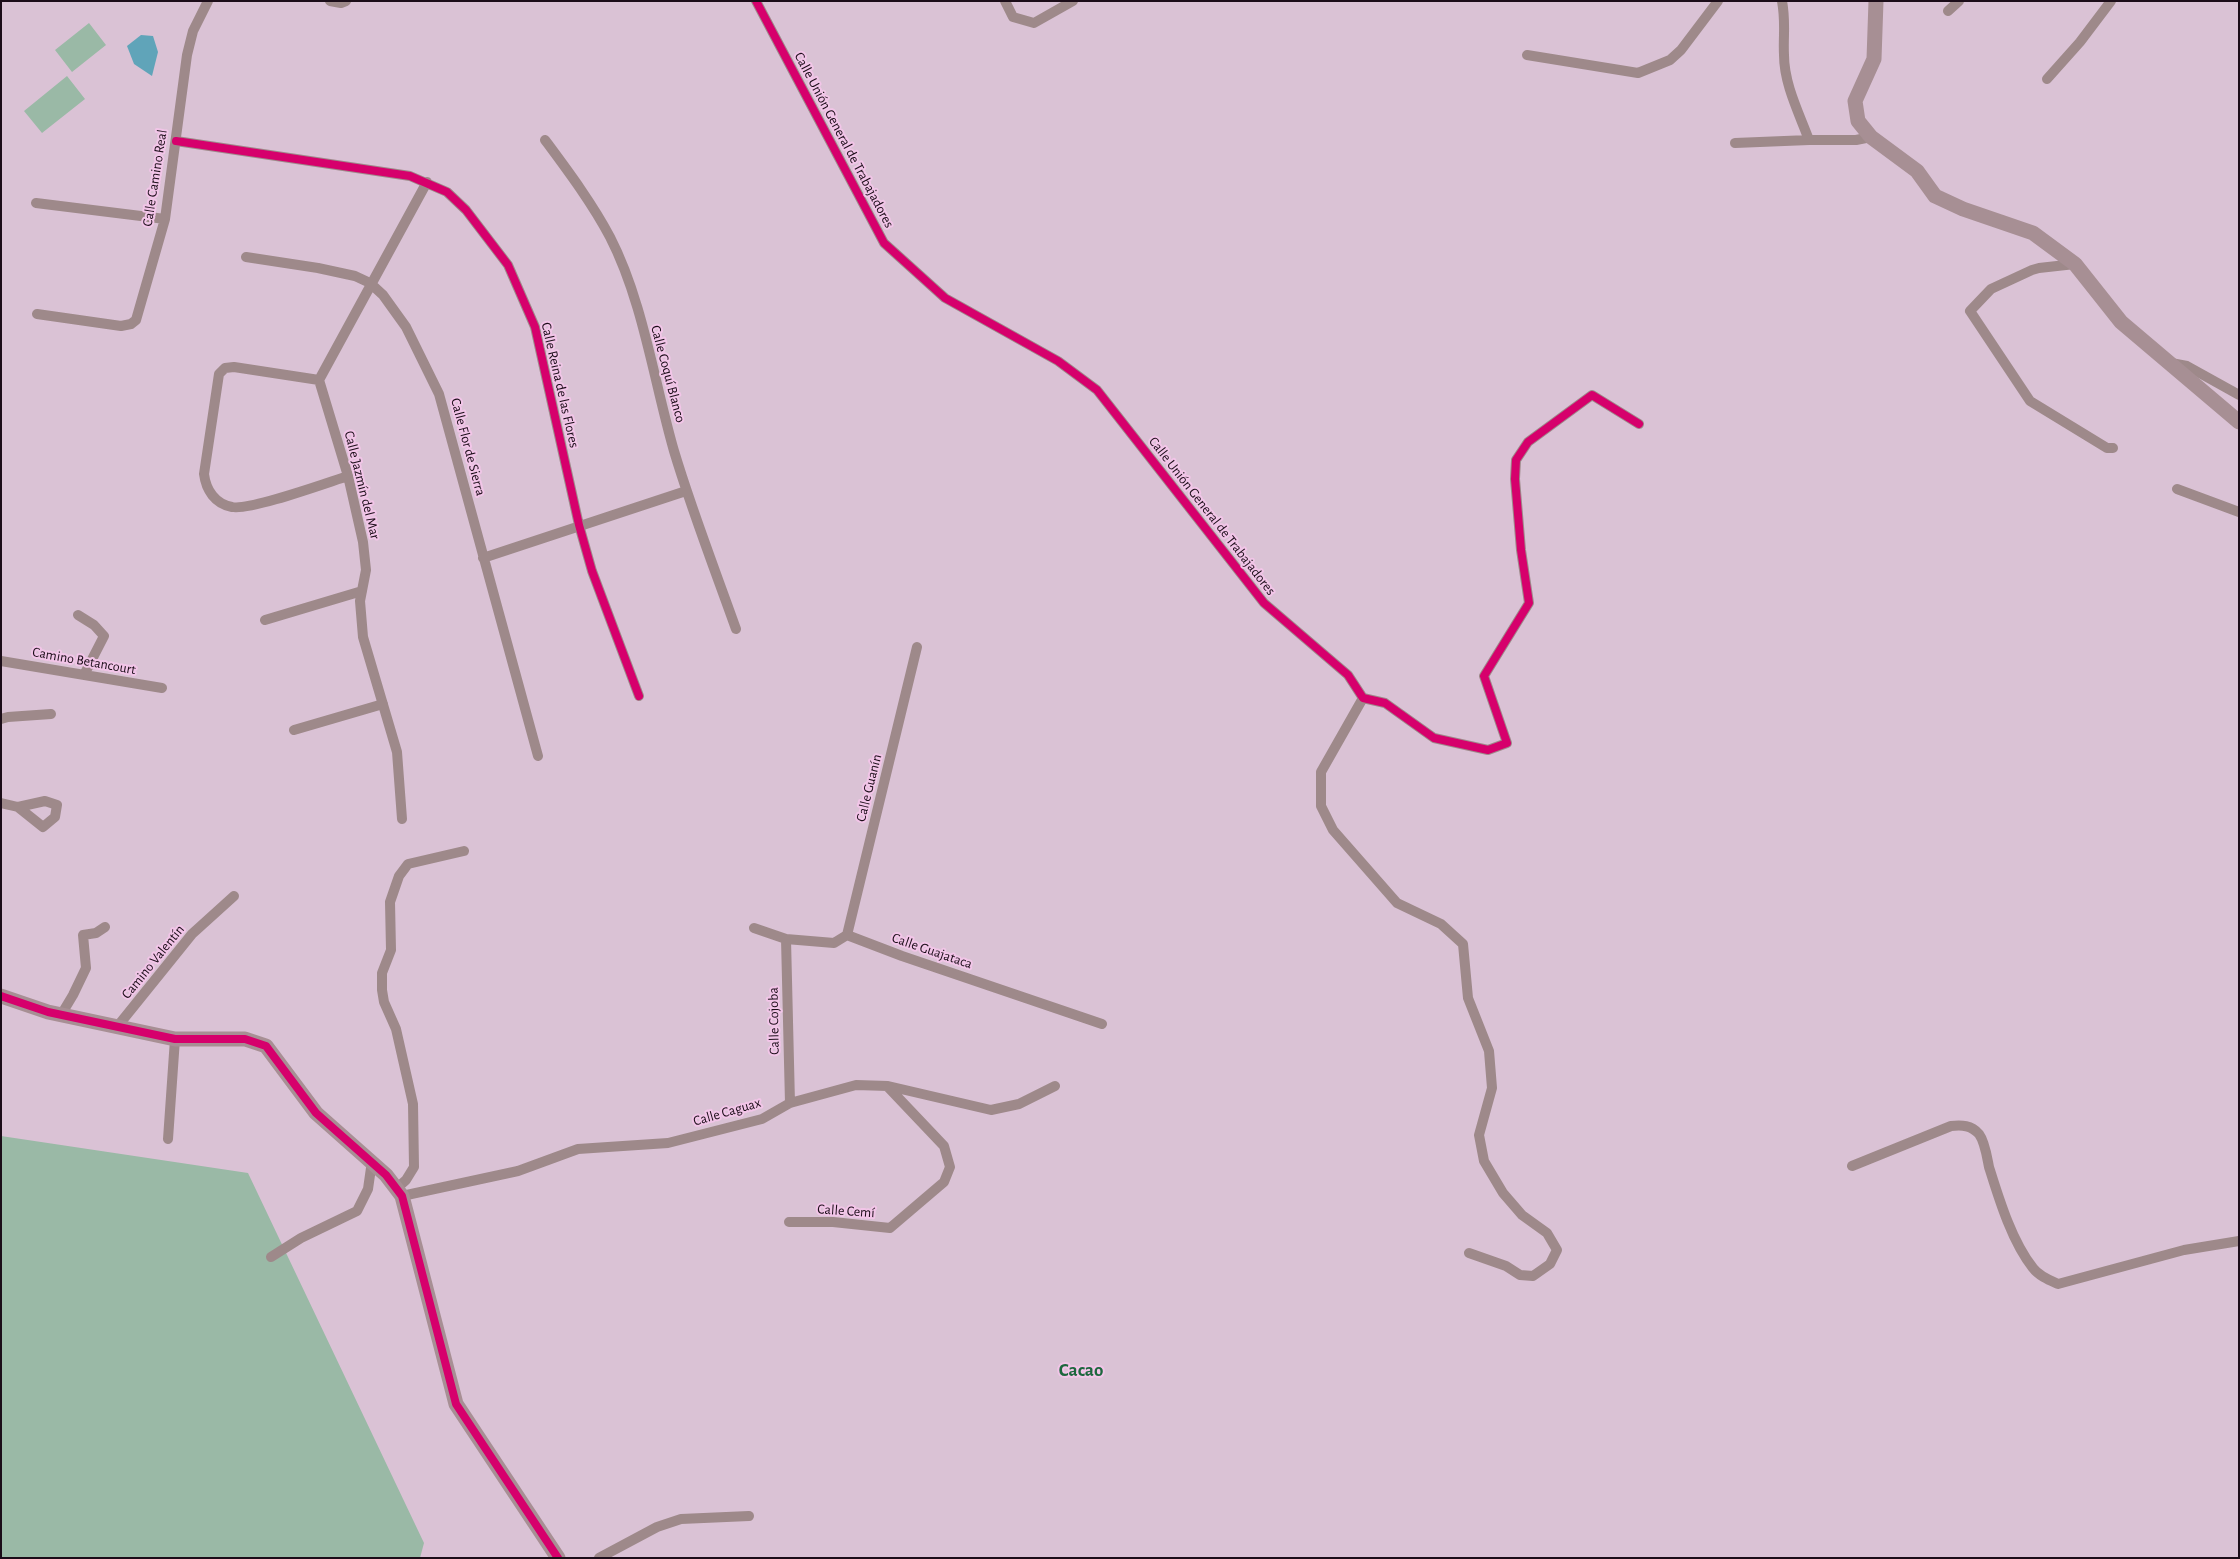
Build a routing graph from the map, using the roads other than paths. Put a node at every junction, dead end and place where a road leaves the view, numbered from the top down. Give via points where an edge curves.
1 (208, 1) edge
2 (330, 1) edge
3 (346, 1) edge
4 (756, 1) edge
5 (1005, 1) edge
6 (1072, 1) edge
7 (1718, 1) edge
8 (1782, 1) edge
9 (1876, 1) edge
10 (1960, 1) edge
11 (2110, 1) edge
12 (1948, 12) dead end
13 (1527, 55) dead end
14 (2047, 79) dead end
15 (1871, 137) junction
16 (176, 140) junction
17 (545, 140) dead end
18 (1810, 140) junction
19 (1735, 143) dead end
20 (427, 182) junction
21 (36, 204) dead end
22 (165, 219) junction
23 (246, 257) dead end
24 (2075, 264) junction
25 (370, 283) junction
26 (37, 314) dead end
27 (2168, 363) junction
28 (318, 380) junction
29 (2239, 395) edge
30 (2239, 422) edge
31 (1639, 424) dead end
32 (2113, 448) dead end
33 (348, 476) junction
34 (2177, 489) dead end
35 (686, 491) junction
36 (2239, 512) edge
37 (579, 525) junction
38 (483, 558) junction
39 (362, 591) junction
40 (78, 615) dead end
41 (265, 620) dead end
42 (736, 630) dead end
43 (917, 647) dead end
44 (1, 661) edge
45 (84, 675) junction
46 (162, 688) dead end
47 (639, 696) dead end
48 (1363, 698) junction
49 (383, 704) junction
50 (51, 714) dead end
51 (1, 719) edge
52 (294, 730) dead end
53 (538, 756) dead end
54 (1, 803) edge
55 (18, 807) dead end
56 (402, 818) dead end
57 (464, 851) dead end
58 (234, 896) dead end
59 (105, 927) dead end
60 (754, 928) dead end
61 (847, 934) junction
62 (786, 939) junction
63 (1, 996) edge
64 (61, 1015) junction
65 (1102, 1024) dead end
66 (117, 1027) junction
67 (175, 1039) junction
68 (888, 1086) junction
69 (1055, 1086) dead end
70 (790, 1103) junction
71 (168, 1139) dead end
72 (372, 1161) junction
73 (1852, 1166) dead end
74 (400, 1192) junction
75 (789, 1222) dead end
76 (2239, 1241) edge
77 (1469, 1253) dead end
78 (271, 1257) dead end
79 (749, 1516) dead end
80 (558, 1558) edge
81 (599, 1558) edge

1 - 16 street, Calle Camino Real via 193,31 187,55
2 - 3 street
4 - 48 street, Calle Unión General de Trabajadores via 884,243 945,298 1058,361 1097,390 1264,603 1348,675
5 - 6 street via 1013,17 1034,23
7 - 13 street via 1670,60 1638,73
8 - 18 street via 1788,78
9 - 15 street via 1874,59 1855,100 1858,122
10 - 12 street
11 - 14 street
15 - 18 street
15 - 24 street via 1917,171 1935,196 2032,233
16 - 20 street, Calle Reina de las Flores via 410,176
16 - 22 street, Calle Camino Real
17 - 35 street, Calle Coquí Blanco via 589,202 624,270
18 - 19 street
20 - 25 street
20 - 37 street, Calle Reina de las Flores via 447,192 466,210 516,280 535,327
21 - 22 street
22 - 26 street, Calle Camino Real via 136,320 131,324 121,326
23 - 25 street, Calle Flor de Sierra via 327,270
24 - 27 street via 2120,322
24 - 32 street via 2039,268 2000,285 1970,311 2030,401 2107,448
25 - 28 street
25 - 38 street, Calle Flor de Sierra via 406,327 439,394
27 - 29 street via 2187,366
27 - 30 street
28 - 33 street, Calle Jazmín del Mar
28 - 33 street via 234,367 219,374 204,474 206,485 212,496 233,508 261,503
31 - 48 street via 1592,395 1528,442 1516,460 1520,541 1529,603 1484,676 1507,743 1488,750 1434,738 1385,703
33 - 39 street, Calle Jazmín del Mar via 363,542 366,570
34 - 36 street
35 - 37 street
35 - 42 street, Calle Coquí Blanco
37 - 38 street
37 - 47 street, Calle Reina de las Flores via 592,571
38 - 53 street, Calle Flor de Sierra
39 - 41 street
39 - 49 street, Calle Jazmín del Mar via 363,637
40 - 45 street via 104,636
43 - 61 street, Calle Guanín
44 - 45 street, Camino Betancourt
45 - 46 street, Camino Betancourt
48 - 77 street via 1321,772 1321,806 1333,830 1397,903 1442,924 1462,944 1468,998 1489,1051 1492,1088 1479,1135 1484,1161 1503,1193 1522,1216 1547,1233 1557,1250 1550,1264 1533,1276 1520,1275 1506,1266
49 - 52 street
49 - 56 street, Calle Jazmín del Mar via 397,752
50 - 51 street
54 - 55 street
57 - 74 street via 408,864 399,876 390,902 391,950 382,974 382,990 396,1029 414,1104 414,1167
58 - 66 street, Camino Valentín via 192,934
59 - 64 street via 96,933 83,935 86,968
60 - 62 street
61 - 62 street via 834,943
61 - 65 street, Calle Guajataca
62 - 70 street, Calle Cojoba
63 - 64 street
64 - 66 street
66 - 67 street
67 - 71 street
67 - 72 street via 245,1039 266,1046 316,1113
68 - 69 street, Calle Caguax via 991,1110 1019,1104
68 - 70 street, Calle Caguax via 856,1085
68 - 75 street, Calle Cemí via 944,1146 950,1166 944,1182 890,1228 833,1222
70 - 74 street, Calle Caguax via 762,1119 668,1143 578,1149 518,1171
72 - 74 street
72 - 78 street via 368,1188 357,1211
73 - 76 street via 1952,1126 1964,1124 1973,1129 1980,1135 2019,1247 2034,1270 2058,1284 2184,1250
74 - 80 street via 456,1404
79 - 81 street via 681,1519 657,1527

